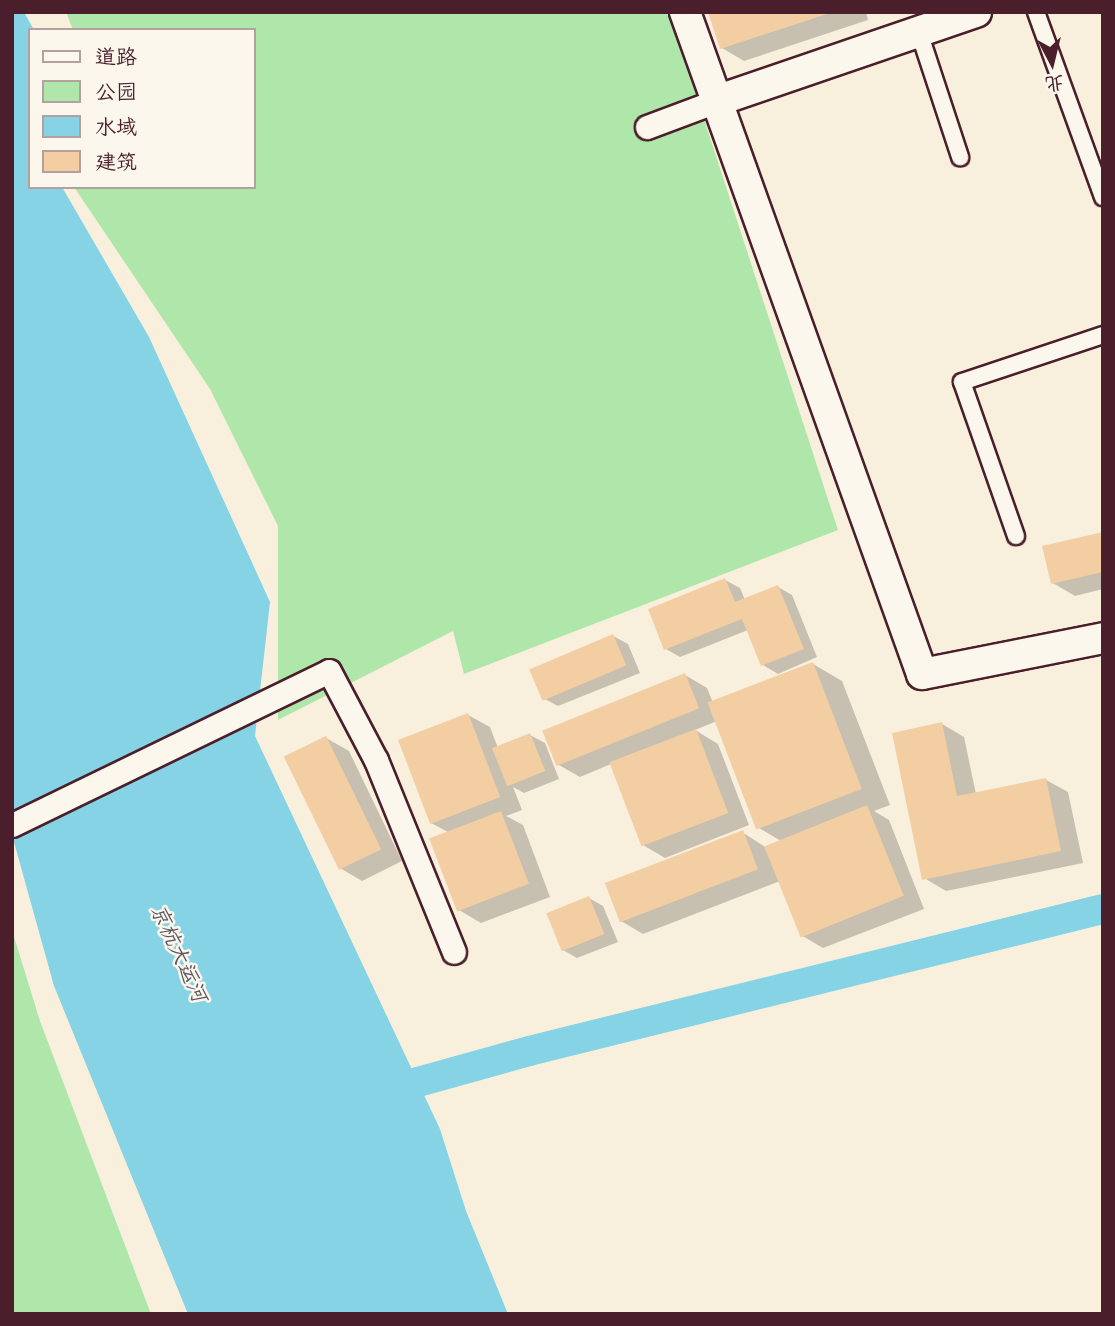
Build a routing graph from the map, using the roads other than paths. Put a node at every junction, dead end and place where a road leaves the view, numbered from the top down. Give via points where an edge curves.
1 (685, 12) edge
2 (976, 12) edge
3 (1036, 12) edge
4 (919, 32) junction
5 (716, 101) junction
6 (648, 127) dead end
7 (960, 157) dead end
8 (1103, 197) edge
9 (1103, 335) edge
10 (1016, 536) dead end
11 (1103, 638) edge
12 (12, 825) edge
13 (454, 952) dead end

1 - 5 street
2 - 4 street
3 - 8 lane
4 - 5 street
4 - 7 lane
5 - 6 street
5 - 11 street via 922,674
9 - 10 lane via 962,382
12 - 13 street via 328,671 376,760

